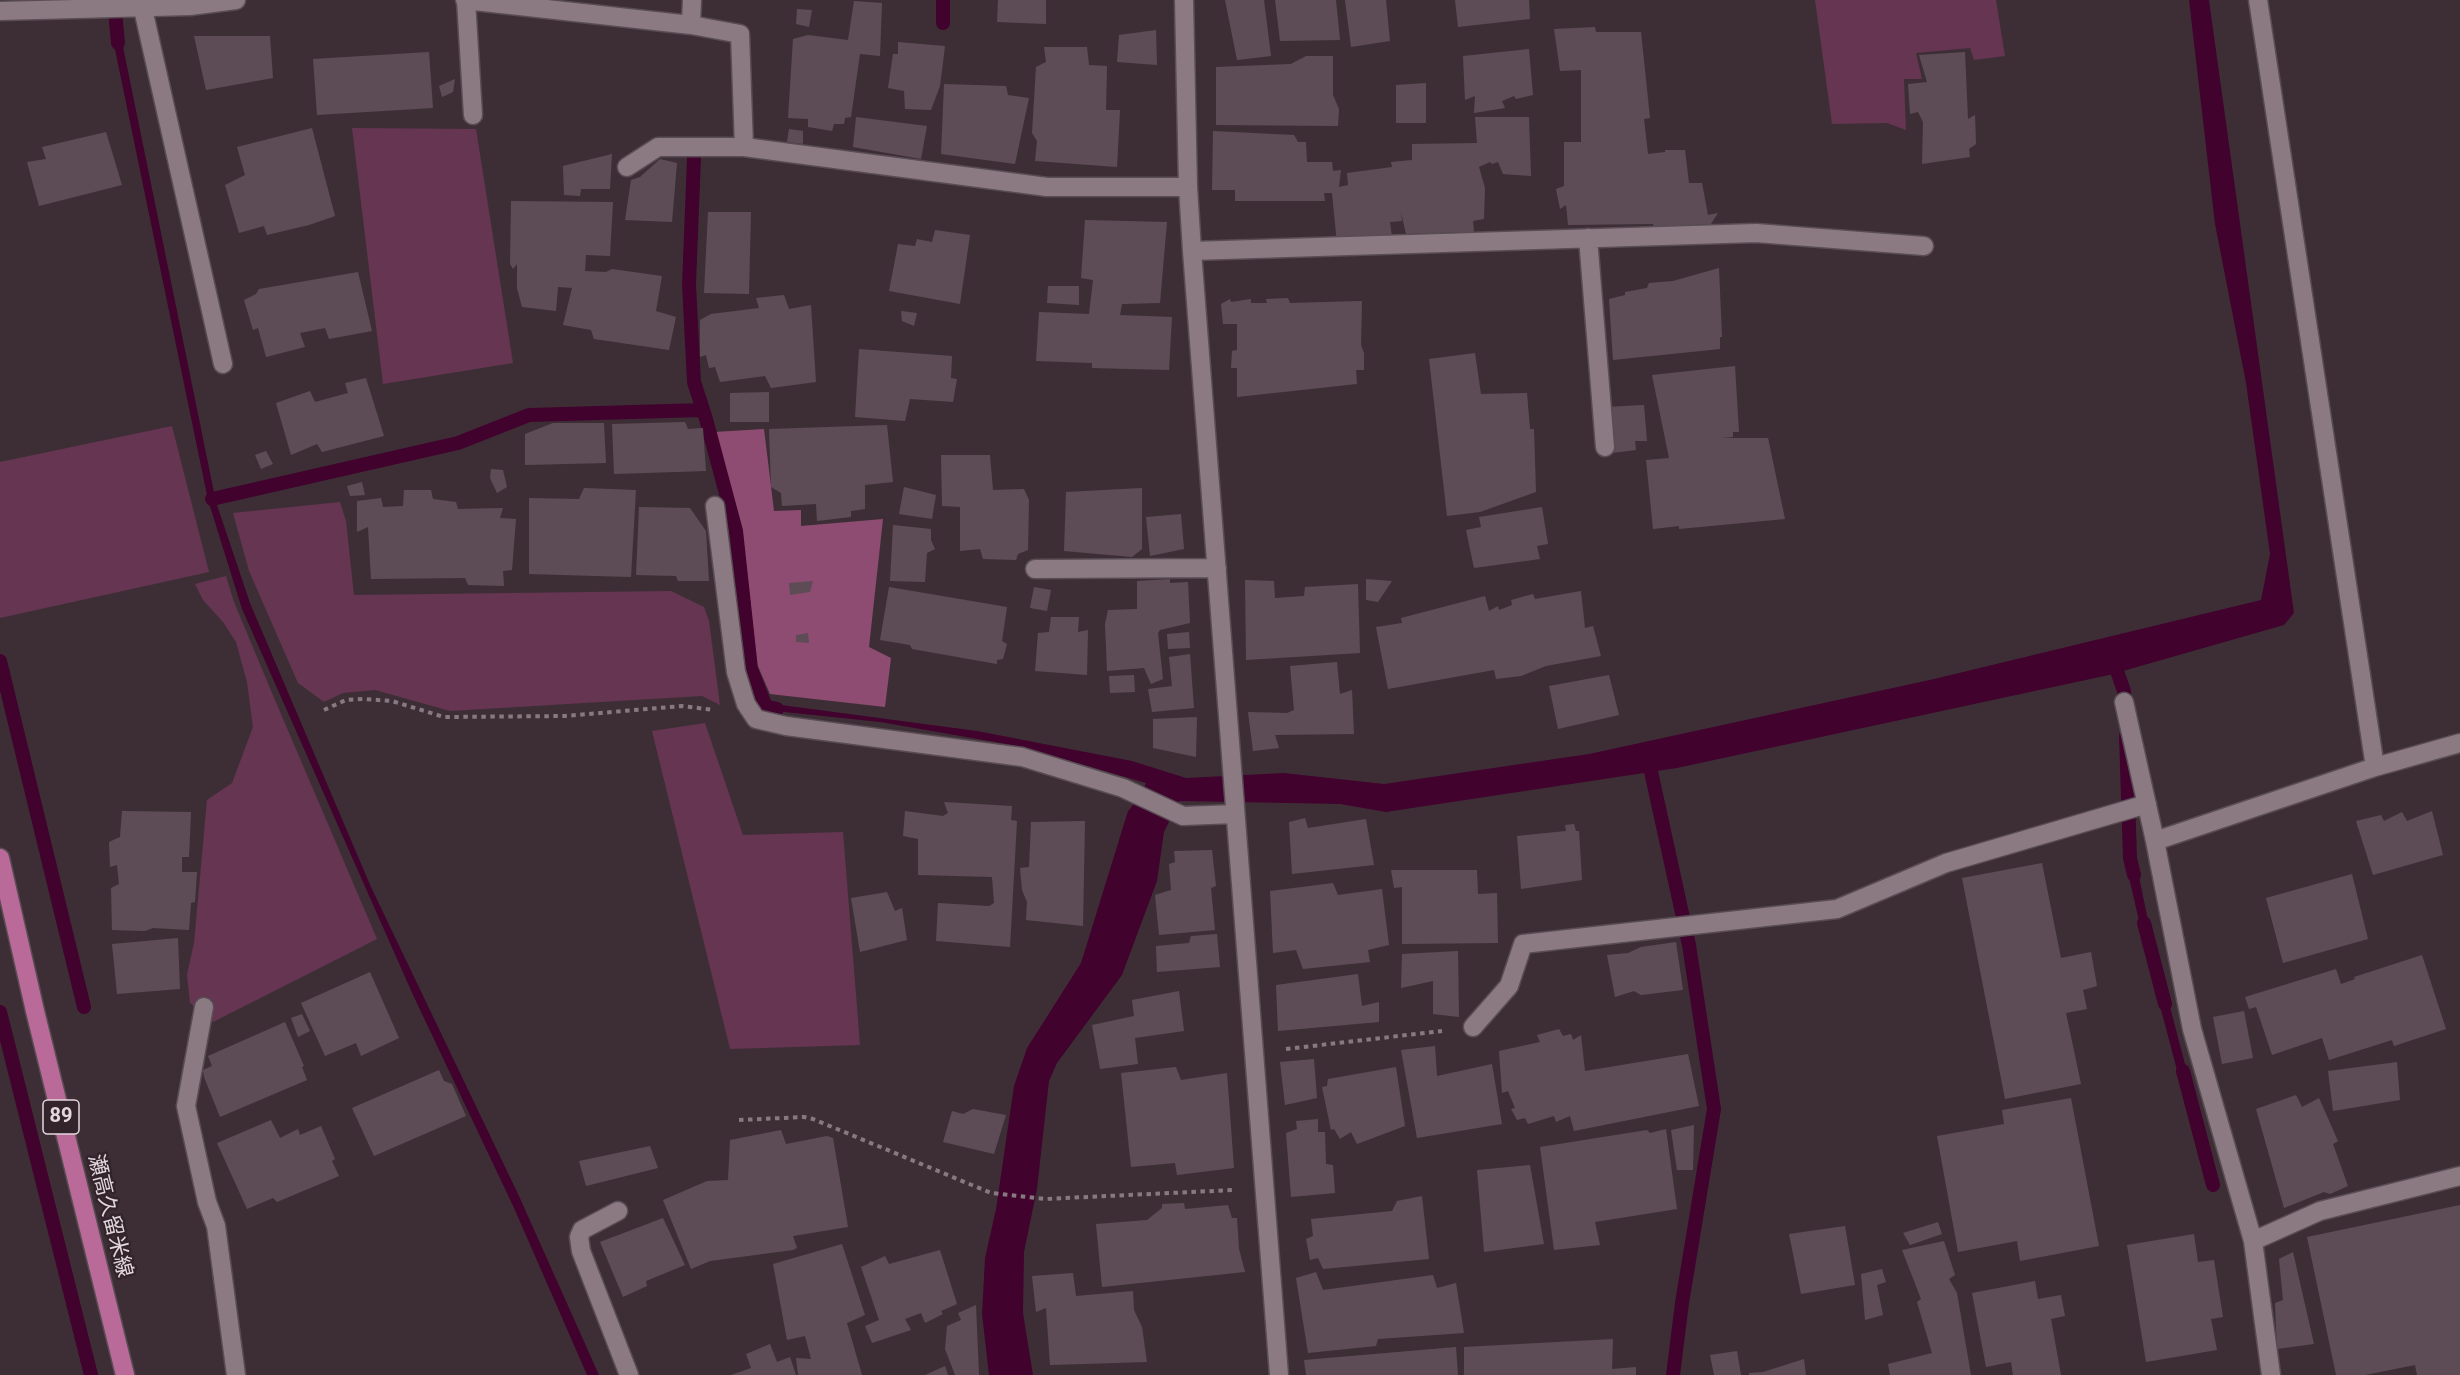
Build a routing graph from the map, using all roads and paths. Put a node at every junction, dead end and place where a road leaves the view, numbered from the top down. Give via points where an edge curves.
1 (236, 0) edge
2 (466, 0) edge
3 (692, 0) edge
4 (1184, 0) edge
5 (2258, 0) edge
6 (544, 4) edge
7 (143, 9) junction
8 (0, 11) edge
9 (691, 25) junction
10 (473, 115) dead end
11 (744, 147) junction
12 (627, 167) dead end
13 (1188, 187) junction
14 (1588, 238) junction
15 (1924, 246) dead end
16 (1192, 251) junction
17 (223, 364) dead end
18 (1605, 447) dead end
19 (715, 506) dead end
20 (1217, 568) junction
21 (1035, 569) dead end
22 (2124, 702) dead end
23 (324, 710) dead end
24 (756, 719) junction
25 (2460, 742) edge
26 (2375, 767) junction
27 (2147, 804) junction
28 (1235, 814) junction
29 (2155, 841) junction
30 (0, 858) edge
31 (204, 1007) dead end
32 (1473, 1027) joint
33 (1253, 1053) junction
34 (739, 1120) dead end
35 (2460, 1176) edge
36 (1265, 1188) junction
37 (618, 1211) dead end
38 (2253, 1241) junction
39 (125, 1375) edge
40 (236, 1375) edge
41 (629, 1375) edge
42 (1279, 1375) edge
43 (2271, 1375) edge

1 - 7 street
2 - 6 street
2 - 10 street
3 - 9 street
4 - 13 street
5 - 26 street
6 - 9 street
7 - 8 street
7 - 17 street
9 - 11 street via 740,34
11 - 12 street via 658,147
11 - 13 street via 1047,187
13 - 16 street
14 - 15 street via 1756,233
14 - 16 street
14 - 18 street
16 - 20 street
19 - 24 street via 736,672 746,704
20 - 21 street
20 - 28 street
22 - 27 street
23 - 24 path via 346,700 364,699 392,701 444,717 565,716 682,706
24 - 28 street via 1022,757 1123,788 1183,816
25 - 26 street
26 - 29 street
27 - 29 street
27 - 32 street via 1946,863 1837,909 1523,944 1509,986
28 - 33 street
29 - 38 street via 2192,1029
30 - 39 main road, 瀬高久留米線 / 89
31 - 40 street via 186,1106 216,1226
32 - 33 path
33 - 36 street
34 - 36 path via 813,1119 991,1193 1045,1199
35 - 38 street via 2320,1211
36 - 42 street
37 - 41 street via 582,1230 579,1237
38 - 43 street

